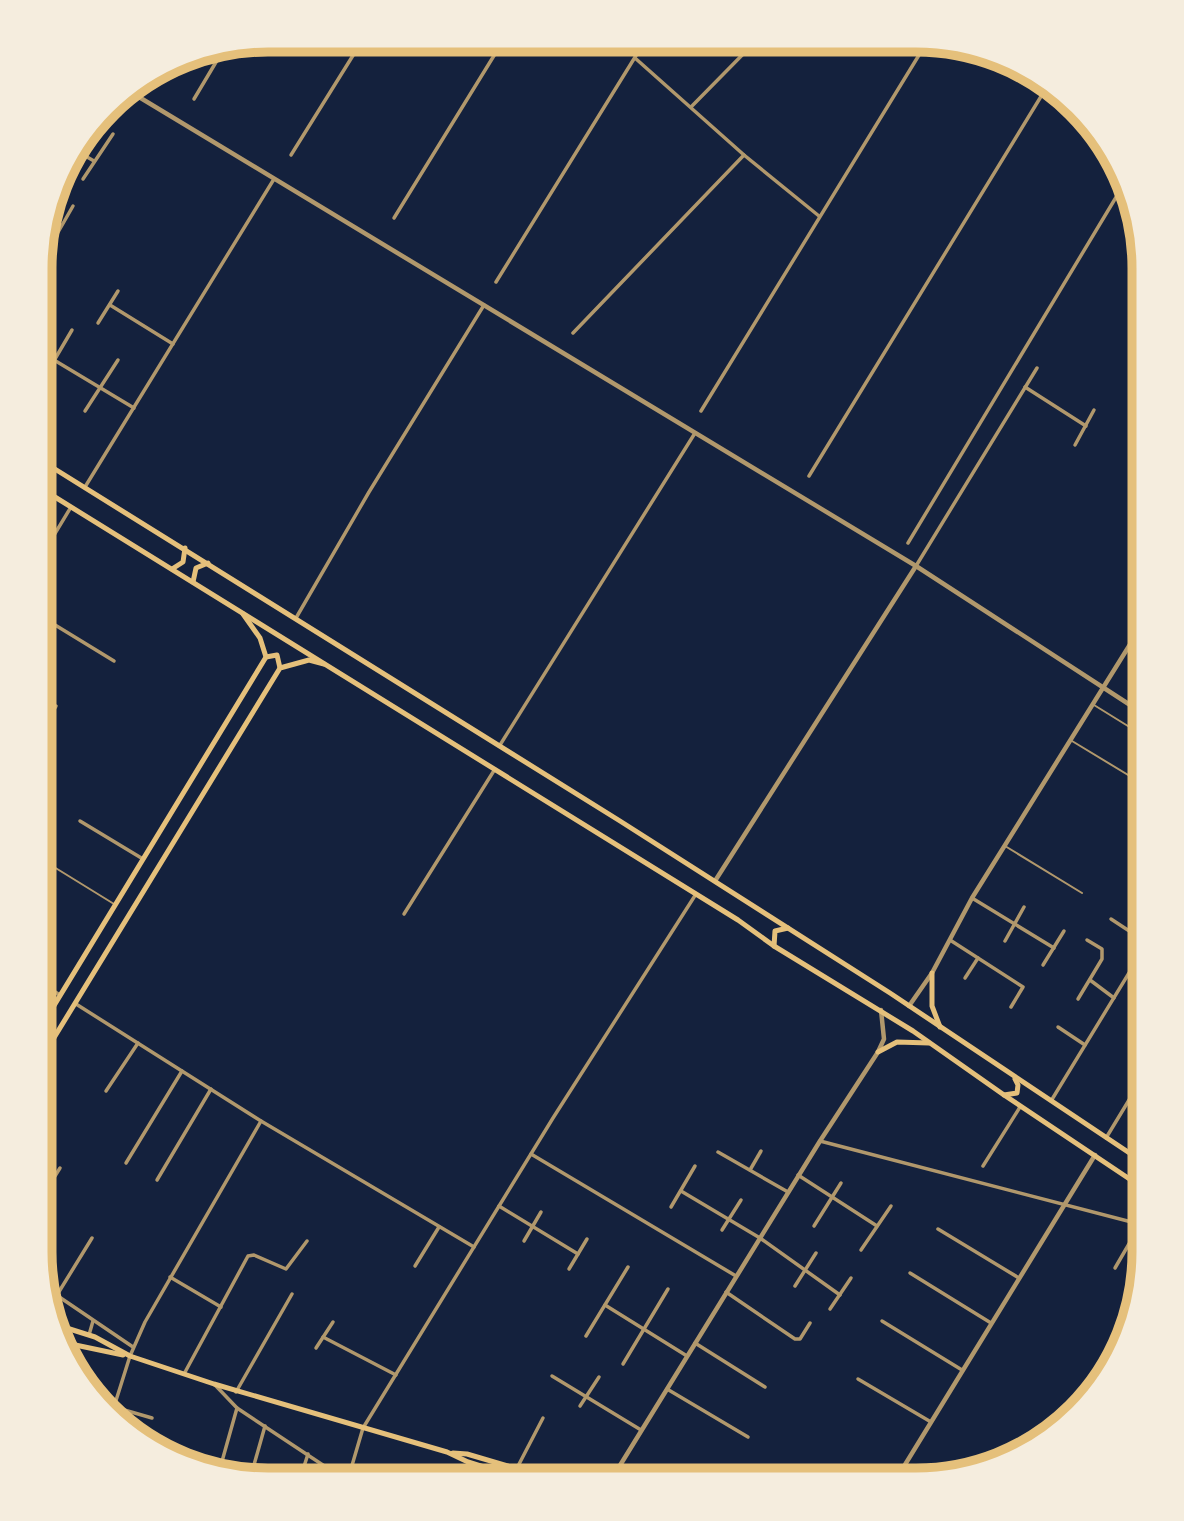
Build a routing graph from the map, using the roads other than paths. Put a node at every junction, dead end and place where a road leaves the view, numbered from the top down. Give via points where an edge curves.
1 (638, 52) edge
2 (745, 52) edge
3 (921, 52) edge
4 (355, 53) edge
5 (496, 53) edge
6 (635, 58) junction
7 (218, 59) edge
8 (1043, 94) edge
9 (138, 96) edge
10 (194, 99) dead end
11 (691, 107) junction
12 (113, 134) dead end
13 (84, 155) edge
14 (291, 155) dead end
15 (744, 155) junction
16 (94, 161) junction
17 (83, 179) dead end
18 (274, 179) junction
19 (1118, 194) edge
20 (73, 206) dead end
21 (819, 216) junction
22 (394, 218) dead end
23 (54, 239) edge
24 (496, 282) dead end
25 (118, 291) dead end
26 (110, 305) junction
27 (484, 306) junction
28 (98, 323) dead end
29 (72, 330) dead end
30 (572, 333) dead end
31 (173, 344) junction
32 (54, 359) junction
33 (118, 360) dead end
34 (52, 363) edge
35 (1037, 368) dead end
36 (1025, 387) junction
37 (100, 388) junction
38 (134, 408) junction
39 (1094, 410) dead end
40 (85, 411) dead end
41 (701, 411) dead end
42 (1086, 426) junction
43 (695, 433) junction
44 (1075, 444) dead end
45 (52, 467) edge
46 (809, 476) dead end
47 (85, 486) junction
48 (52, 495) edge
49 (71, 507) junction
50 (52, 538) edge
51 (908, 542) dead end
52 (185, 548) junction
53 (208, 563) junction
54 (916, 566) junction
55 (173, 569) junction
56 (193, 582) junction
57 (241, 612) junction
58 (296, 618) junction
59 (52, 624) edge
60 (1132, 641) edge
61 (266, 657) junction
62 (114, 661) dead end
63 (325, 665) junction
64 (279, 668) junction
65 (1101, 687) junction
66 (1092, 703) junction
67 (56, 706) dead end
68 (1132, 707) edge
69 (52, 713) edge
70 (1132, 729) edge
71 (1069, 739) junction
72 (499, 745) junction
73 (495, 769) junction
74 (1131, 777) edge
75 (80, 821) dead end
76 (1004, 846) junction
77 (143, 859) junction
78 (52, 866) edge
79 (715, 881) junction
80 (1082, 892) dead end
81 (696, 894) junction
82 (972, 898) junction
83 (115, 904) junction
84 (1024, 907) dead end
85 (404, 914) dead end
86 (1111, 919) dead end
87 (1015, 924) junction
88 (788, 928) junction
89 (1064, 931) dead end
90 (1131, 932) edge
91 (948, 939) junction
92 (1005, 940) dead end
93 (1087, 940) dead end
94 (774, 946) junction
95 (1054, 948) junction
96 (978, 958) junction
97 (1043, 965) dead end
98 (1131, 969) edge
99 (932, 973) junction
100 (965, 978) dead end
101 (1089, 980) junction
102 (52, 990) edge
103 (60, 995) junction
104 (1114, 998) junction
105 (1078, 999) dead end
106 (74, 1003) junction
107 (909, 1006) junction
108 (1011, 1007) dead end
109 (52, 1008) edge
110 (881, 1010) junction
111 (940, 1027) junction
112 (1058, 1027) dead end
113 (52, 1040) edge
114 (138, 1043) junction
115 (931, 1044) junction
116 (1085, 1045) junction
117 (878, 1052) junction
118 (182, 1071) junction
119 (1014, 1076) junction
120 (211, 1089) junction
121 (106, 1091) dead end
122 (1004, 1095) junction
123 (1131, 1097) edge
124 (1051, 1101) junction
125 (1021, 1105) junction
126 (261, 1121) junction
127 (1106, 1138) junction
128 (820, 1141) junction
129 (761, 1151) dead end
130 (718, 1152) dead end
131 (531, 1154) junction
132 (1131, 1154) edge
133 (1095, 1155) junction
134 (126, 1163) dead end
135 (695, 1166) dead end
136 (983, 1166) dead end
137 (60, 1168) dead end
138 (749, 1170) junction
139 (799, 1175) junction
140 (157, 1180) dead end
141 (1131, 1180) edge
142 (52, 1181) edge
143 (841, 1183) dead end
144 (681, 1191) junction
145 (788, 1192) junction
146 (832, 1197) junction
147 (741, 1200) dead end
148 (1063, 1205) junction
149 (499, 1206) junction
150 (891, 1206) dead end
151 (671, 1207) dead end
152 (541, 1212) dead end
153 (729, 1220) junction
154 (1131, 1222) edge
155 (814, 1226) dead end
156 (439, 1227) junction
157 (533, 1227) junction
158 (877, 1227) junction
159 (938, 1229) dead end
160 (722, 1230) dead end
161 (92, 1238) dead end
162 (760, 1238) junction
163 (587, 1239) dead end
164 (307, 1241) dead end
165 (524, 1241) dead end
166 (1131, 1242) edge
167 (1129, 1245) joint
168 (474, 1247) junction
169 (861, 1250) dead end
170 (816, 1253) dead end
171 (578, 1254) junction
172 (415, 1266) dead end
173 (628, 1267) dead end
174 (1115, 1268) dead end
175 (569, 1269) dead end
176 (805, 1270) junction
177 (911, 1273) dead end
178 (736, 1276) junction
179 (170, 1277) junction
180 (851, 1278) dead end
181 (1019, 1278) junction
182 (795, 1286) dead end
183 (668, 1290) dead end
184 (726, 1292) junction
185 (292, 1294) dead end
186 (57, 1295) joint
187 (840, 1295) junction
188 (605, 1305) junction
189 (221, 1307) junction
190 (831, 1309) dead end
191 (94, 1320) junction
192 (882, 1321) dead end
193 (333, 1322) dead end
194 (810, 1323) dead end
195 (991, 1323) junction
196 (67, 1328) edge
197 (645, 1329) junction
198 (89, 1335) junction
199 (586, 1336) dead end
200 (323, 1337) junction
201 (695, 1343) junction
202 (74, 1346) edge
203 (133, 1347) junction
204 (85, 1349) junction
205 (316, 1349) dead end
206 (130, 1356) junction
207 (687, 1356) junction
208 (622, 1364) dead end
209 (962, 1370) junction
210 (184, 1374) junction
211 (396, 1375) junction
212 (552, 1376) dead end
213 (599, 1377) dead end
214 (858, 1379) dead end
215 (214, 1384) junction
216 (765, 1387) dead end
217 (667, 1389) junction
218 (236, 1392) junction
219 (586, 1397) junction
220 (115, 1404) edge
221 (580, 1406) dead end
222 (237, 1408) junction
223 (123, 1411) edge
224 (152, 1418) dead end
225 (543, 1418) dead end
226 (931, 1422) junction
227 (265, 1426) junction
228 (363, 1428) junction
229 (641, 1430) junction
230 (748, 1437) dead end
231 (447, 1452) junction
232 (308, 1454) junction
233 (222, 1463) edge
234 (253, 1468) edge
235 (304, 1468) edge
236 (329, 1468) edge
237 (350, 1468) edge
238 (485, 1468) edge
239 (517, 1468) joint
240 (618, 1468) edge
241 (903, 1468) edge

1 - 6 street
2 - 11 street
3 - 21 street
4 - 14 street
5 - 22 street
6 - 11 street
6 - 24 street
7 - 10 street
8 - 46 street
9 - 18 street
11 - 15 street
12 - 16 street
13 - 16 street
15 - 21 street
15 - 30 street
16 - 17 street
18 - 27 street
18 - 31 street
19 - 51 street
20 - 23 street
21 - 41 street
25 - 26 street
26 - 28 street
26 - 31 street
27 - 43 street
27 - 58 street
29 - 32 street
31 - 38 street
32 - 34 street
32 - 37 street
33 - 37 street
35 - 36 street
36 - 42 street
36 - 54 street
37 - 38 street
37 - 40 street
38 - 47 street
39 - 42 street
42 - 44 street
43 - 54 street
43 - 72 street
45 - 47 main road
47 - 52 main road
48 - 49 main road
49 - 50 street
49 - 55 main road
52 - 53 main road
52 - 55 main road via 183,562
53 - 56 main road via 196,568
53 - 58 main road
54 - 65 street
54 - 79 street
55 - 56 main road
56 - 57 main road
57 - 61 main road via 260,638
57 - 63 main road
58 - 72 main road
59 - 62 street
60 - 65 street
61 - 64 main road via 277,655
61 - 77 main road
63 - 64 main road via 309,660
63 - 73 main road
64 - 106 main road
65 - 66 street
65 - 68 street
66 - 70 lane
66 - 71 street
67 - 69 street
71 - 74 lane
71 - 76 street
72 - 79 main road
73 - 81 main road
73 - 85 street
75 - 77 street
76 - 80 lane
76 - 82 street
77 - 83 main road
78 - 83 lane
79 - 88 main road
81 - 94 main road
81 - 131 street
82 - 87 street
82 - 91 street
83 - 103 main road
84 - 87 street
86 - 90 street
87 - 92 street
87 - 95 street
88 - 94 main road via 775,931
88 - 107 main road
89 - 95 street
91 - 96 street
91 - 99 street
93 - 101 street via 1102,950 1102,959
94 - 110 main road
95 - 97 street
96 - 100 street
96 - 108 street via 1023,986
98 - 104 street
99 - 107 street
99 - 111 main road via 932,1006
101 - 104 street
101 - 105 street
102 - 103 street
103 - 109 main road
104 - 116 street
106 - 113 main road
106 - 114 street
107 - 111 main road
110 - 115 main road
110 - 117 street via 884,1039
111 - 119 main road
112 - 116 street
114 - 118 street
114 - 121 street
115 - 117 main road via 897,1042
115 - 122 main road
116 - 124 street
117 - 128 street
118 - 120 street
118 - 134 street
119 - 122 main road via 1017,1093
119 - 124 main road
120 - 126 street
120 - 140 street
122 - 125 main road
123 - 127 street
124 - 127 main road
125 - 133 main road
125 - 136 street
126 - 156 street
126 - 179 street
127 - 132 main road
128 - 139 street
128 - 148 street
129 - 138 street
130 - 138 street
131 - 149 street
131 - 178 street
133 - 141 main road
133 - 148 street
135 - 144 street
137 - 142 street
138 - 145 street
139 - 145 street
139 - 146 street
143 - 146 street
144 - 151 street
144 - 153 street
145 - 162 street
146 - 155 street
146 - 158 street
147 - 153 street
148 - 154 street
148 - 181 street
149 - 157 street
149 - 168 street
150 - 158 street
152 - 157 street
153 - 160 street
153 - 162 street
156 - 168 street
156 - 172 street
157 - 165 street
157 - 171 street
158 - 169 street
159 - 181 street
161 - 186 street
162 - 176 street
162 - 178 street
163 - 171 street
164 - 189 street via 286,1269 250,1254
166 - 167 street
167 - 174 street
168 - 211 street
170 - 176 street
171 - 175 street
173 - 188 street
176 - 182 street
176 - 187 street
177 - 195 street
178 - 184 street
179 - 189 street
179 - 203 street
180 - 187 street
181 - 195 street
183 - 197 street
184 - 194 street via 795,1339 800,1339
184 - 201 street
185 - 218 street
186 - 191 street
187 - 190 street
188 - 197 street
188 - 199 street
189 - 210 street
191 - 198 street
191 - 203 street
192 - 209 street
193 - 200 street
195 - 209 street
196 - 198 main road
197 - 207 street
197 - 208 street
198 - 204 main road via 91,1343
198 - 206 main road
200 - 205 street
200 - 211 street
201 - 207 street
201 - 216 street
202 - 204 main road
203 - 206 street
204 - 206 main road
206 - 210 main road
206 - 220 street
207 - 217 street
209 - 226 street
210 - 215 main road
211 - 228 street
212 - 219 street
213 - 219 street
214 - 226 street
215 - 218 main road
215 - 222 street
217 - 229 street
217 - 230 street
218 - 228 main road
219 - 221 street
219 - 229 street
222 - 227 street
222 - 233 street
223 - 224 street
225 - 239 street
226 - 241 street
227 - 232 street
227 - 234 street
228 - 231 main road
228 - 237 street
229 - 240 street
231 - 238 main road
231 - 239 main road
232 - 235 street
232 - 236 street

